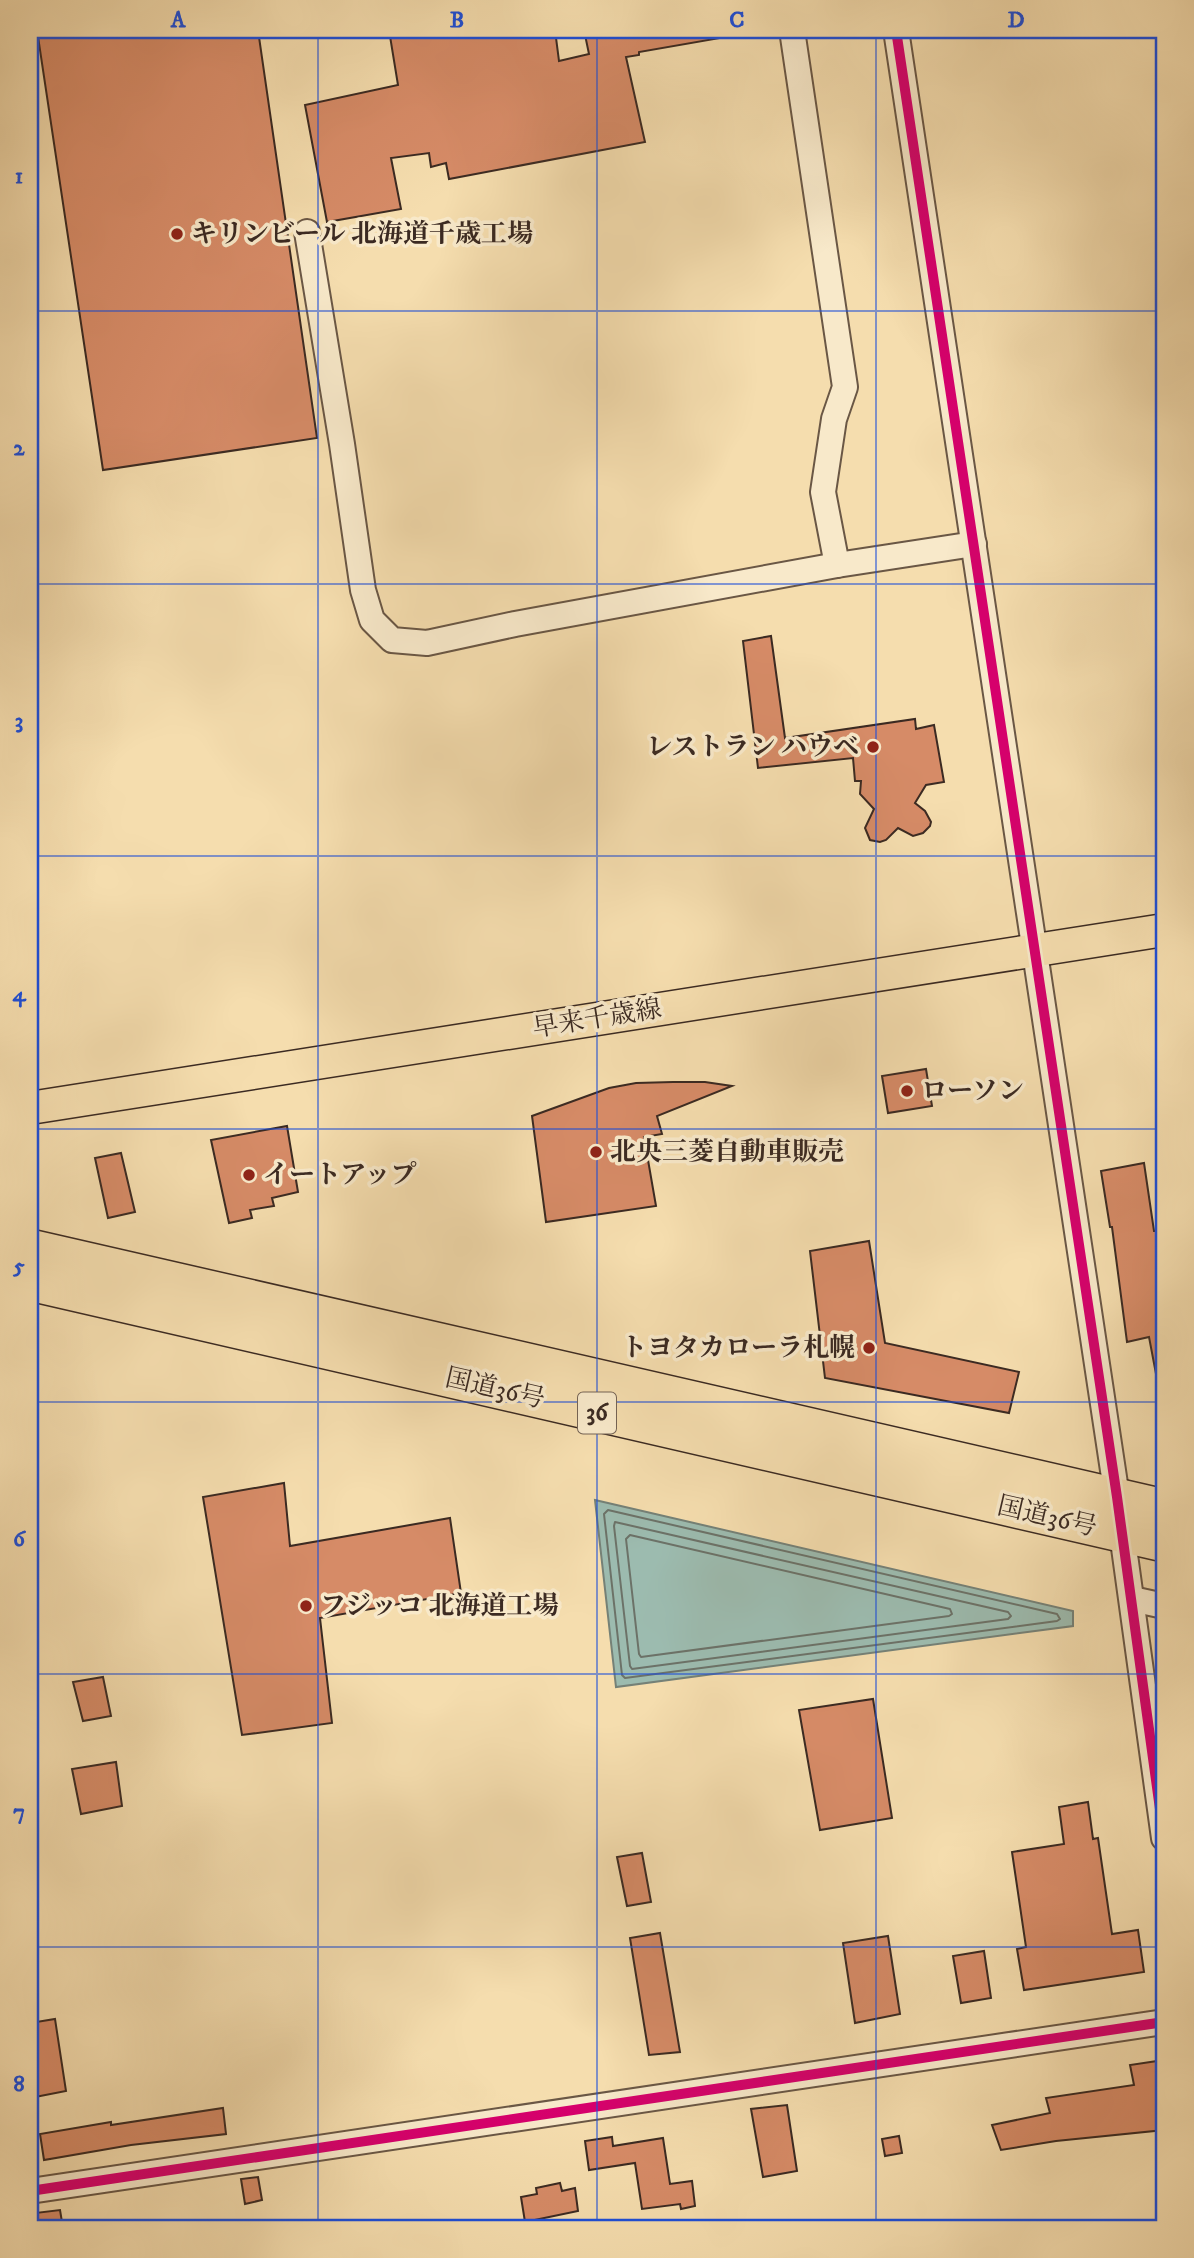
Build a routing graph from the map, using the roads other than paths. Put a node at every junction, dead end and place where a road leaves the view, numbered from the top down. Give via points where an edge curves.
1 (792, 30) edge
2 (896, 30) edge
3 (307, 232) dead end
4 (974, 544) junction
5 (837, 565) junction
6 (1164, 930) edge
7 (1034, 950) junction
8 (30, 1108) edge
9 (30, 1248) edge
10 (30, 1282) edge
11 (1117, 1497) junction
12 (1164, 1508) edge
13 (1122, 1534) junction
14 (1164, 1543) edge
15 (1132, 1599) junction
16 (1164, 1606) edge
17 (1164, 1838) edge
18 (1164, 2022) edge
19 (30, 2191) edge

1 - 5 street via 845,387 834,419 823,492
2 - 4 street
3 - 5 street via 363,590 372,620 392,640 426,643
4 - 5 street
4 - 7 street
6 - 7 main road, 早来千歳線
7 - 8 main road, 早来千歳線
7 - 11 street
9 - 11 highway, 国道36号 / 36
10 - 13 highway, 国道36号 / 36
11 - 12 highway, 国道36号 / 36
11 - 13 street
13 - 14 highway, 国道36号 / 36
13 - 15 street
15 - 16 street
15 - 17 street
18 - 19 street

